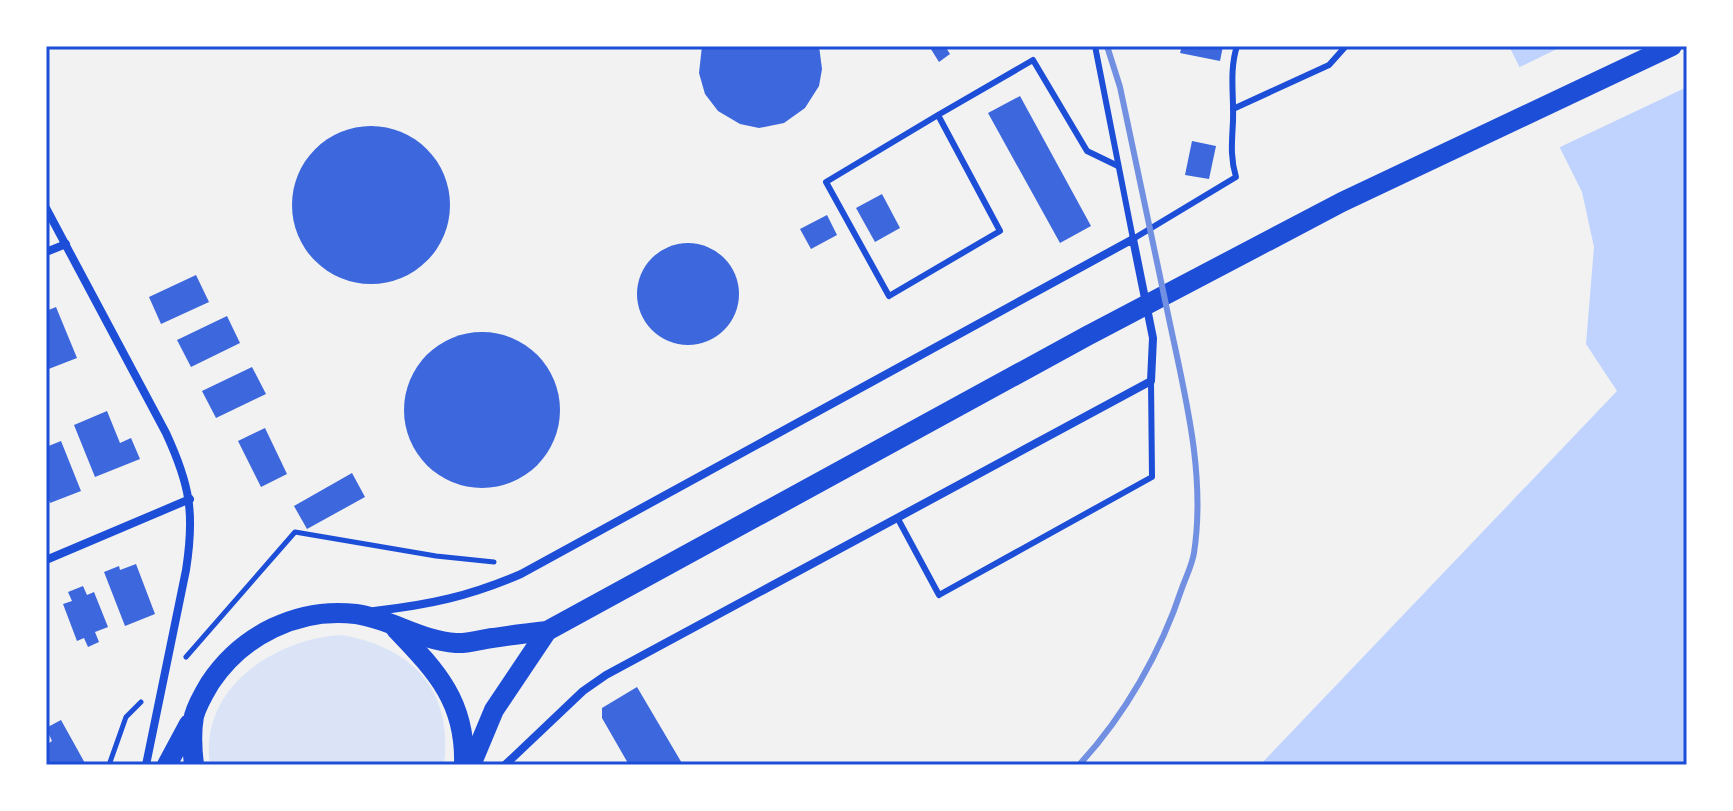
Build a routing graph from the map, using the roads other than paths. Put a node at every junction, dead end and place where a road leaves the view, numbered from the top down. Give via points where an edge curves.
1 (1095, 46) edge
2 (1237, 46) edge
3 (1346, 46) edge
4 (1672, 46) edge
5 (1233, 109) junction
6 (938, 115) junction
7 (1118, 166) junction
8 (46, 208) edge
9 (1133, 239) junction
10 (66, 244) junction
11 (46, 252) edge
12 (1151, 381) junction
13 (190, 499) junction
14 (898, 519) junction
15 (46, 560) edge
16 (353, 614) junction
17 (390, 623) junction
18 (547, 631) junction
19 (195, 714) junction
20 (146, 765) edge
21 (167, 765) edge
22 (194, 765) edge
23 (464, 765) edge
24 (471, 765) edge
25 (505, 765) edge

1 - 7 lane
2 - 5 lane via 1231,64
3 - 5 lane via 1329,65
4 - 18 main road via 1342,202
5 - 9 lane via 1230,156 1236,177
6 - 6 lane via 1000,231 889,296 826,182
6 - 7 lane via 1033,60 1087,151
7 - 9 lane
8 - 10 street
9 - 12 street via 1153,338
9 - 16 street via 521,574 444,602
10 - 11 street
10 - 13 street via 166,433
12 - 14 street
12 - 14 lane via 1152,477 939,595
13 - 15 street
13 - 20 street via 186,570
14 - 25 street via 606,675
16 - 17 main road
16 - 19 main road via 302,617 255,637 224,662
17 - 18 main road via 457,643
17 - 23 main road via 443,683 465,736
18 - 24 main road via 494,710
19 - 21 main road
19 - 22 main road

